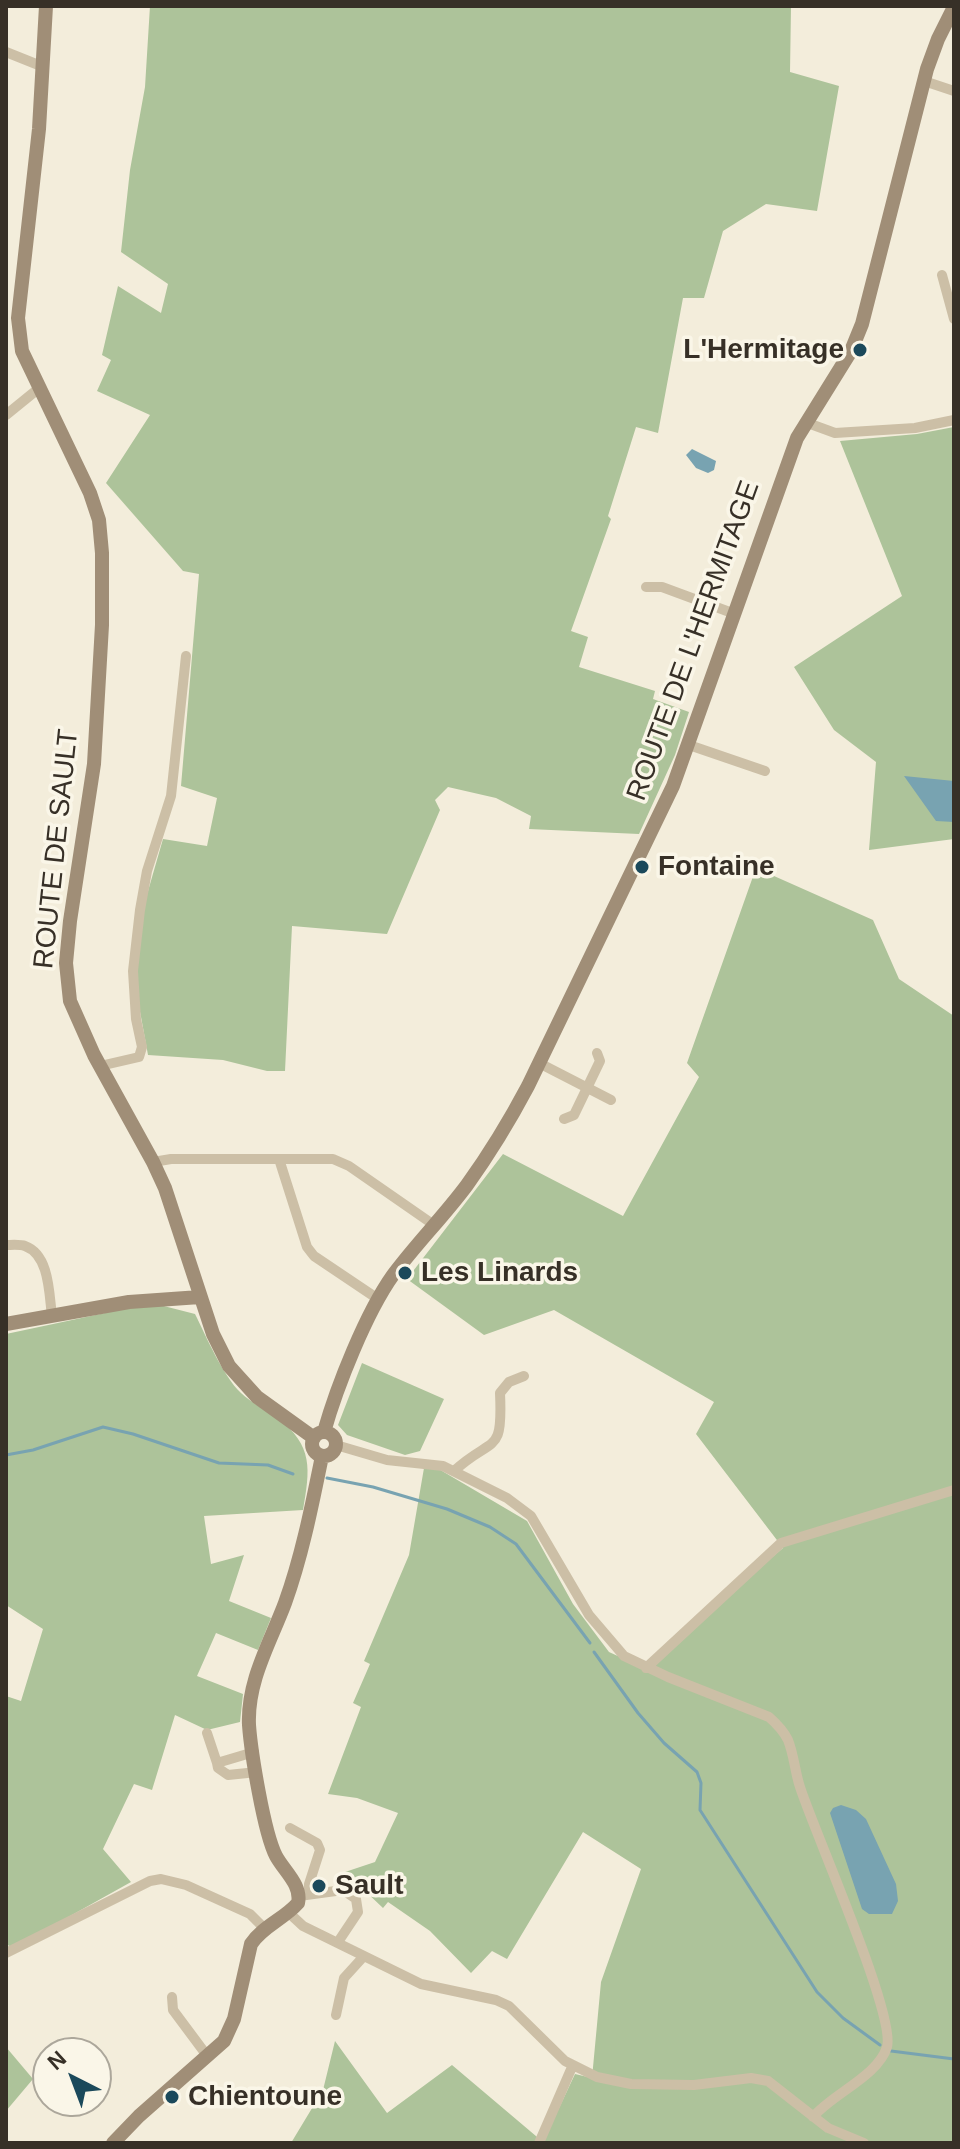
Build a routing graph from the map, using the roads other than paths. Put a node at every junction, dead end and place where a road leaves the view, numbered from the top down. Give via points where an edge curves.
1 (46, 6) edge
2 (954, 7) edge
3 (6, 52) edge
4 (41, 66) junction
5 (924, 81) junction
6 (954, 91) edge
7 (942, 275) dead end
8 (954, 319) edge
9 (38, 389) junction
10 (6, 415) edge
11 (954, 420) edge
12 (805, 422) junction
13 (646, 587) dead end
14 (735, 614) junction
15 (186, 656) dead end
16 (689, 745) junction
17 (765, 771) dead end
18 (597, 1053) dead end
19 (539, 1063) junction
20 (100, 1066) junction
21 (587, 1087) junction
22 (611, 1100) dead end
23 (564, 1119) dead end
24 (279, 1159) junction
25 (153, 1162) junction
26 (434, 1225) junction
27 (6, 1245) edge
28 (200, 1297) junction
29 (378, 1299) junction
30 (52, 1316) junction
31 (6, 1324) edge
32 (524, 1376) dead end
33 (319, 1435) junction
34 (336, 1445) junction
35 (322, 1456) junction
36 (454, 1471) junction
37 (954, 1490) edge
38 (646, 1668) junction
39 (207, 1733) dead end
40 (254, 1752) junction
41 (217, 1763) junction
42 (257, 1772) junction
43 (290, 1828) dead end
44 (304, 1895) junction
45 (289, 1913) junction
46 (265, 1929) junction
47 (338, 1942) junction
48 (6, 1953) edge
49 (364, 1956) junction
50 (172, 1997) dead end
51 (336, 2015) dead end
52 (208, 2057) junction
53 (572, 2067) junction
54 (813, 2117) junction
55 (113, 2143) edge
56 (539, 2143) edge
57 (864, 2143) edge

1 - 4 street, ROUTE DE SAULT
2 - 5 street, ROUTE DE L'HERMITAGE
3 - 4 street
4 - 9 street, ROUTE DE SAULT via 18,318 22,351
5 - 6 street
5 - 12 street, ROUTE DE L'HERMITAGE via 862,324 851,351
7 - 8 street
9 - 10 street
9 - 20 street, ROUTE DE SAULT via 99,520 102,625 94,764 66,963 70,1001
11 - 12 street via 835,433
12 - 14 street, ROUTE DE L'HERMITAGE
13 - 14 street via 662,587
14 - 16 street, ROUTE DE L'HERMITAGE
15 - 20 street via 171,796 147,871 138,925 133,971 142,1047 139,1057
16 - 17 street
16 - 19 street, ROUTE DE L'HERMITAGE
18 - 21 street via 600,1061
19 - 21 street
19 - 26 street, ROUTE DE L'HERMITAGE via 503,1132
20 - 25 street, ROUTE DE SAULT
21 - 22 street
21 - 23 street via 574,1115
24 - 25 street
24 - 26 street via 341,1162
24 - 29 street via 307,1247
25 - 28 street, ROUTE DE SAULT
26 - 29 street, ROUTE DE L'HERMITAGE
27 - 30 street via 26,1246 40,1258
28 - 30 street via 129,1302
28 - 33 street, ROUTE DE SAULT via 213,1334 243,1384
29 - 33 street, ROUTE DE L'HERMITAGE
30 - 31 street
32 - 36 street via 500,1393 496,1441
33 - 34 street via 332,1435
33 - 35 street via 313,1449
34 - 35 street
34 - 36 street
35 - 40 street via 303,1544 254,1684 249,1724
36 - 38 street via 531,1516 589,1615 617,1650
37 - 38 street via 781,1543
38 - 54 street via 769,1717 788,1741 888,2031 877,2064
39 - 41 street
40 - 41 street
40 - 42 street
41 - 42 street via 228,1775
42 - 44 street via 275,1855
43 - 44 street via 320,1850
44 - 45 street
44 - 47 street via 343,1890 356,1899 358,1912
45 - 46 street
45 - 47 street via 303,1926
46 - 48 street via 250,1914 161,1879
46 - 52 street via 251,1944 234,2019 224,2041
47 - 49 street
49 - 51 street via 344,1978
49 - 53 street via 421,1984 509,2006
50 - 52 street via 173,2010
52 - 55 street
53 - 54 street via 631,2084 768,2081
53 - 56 street
54 - 57 street

